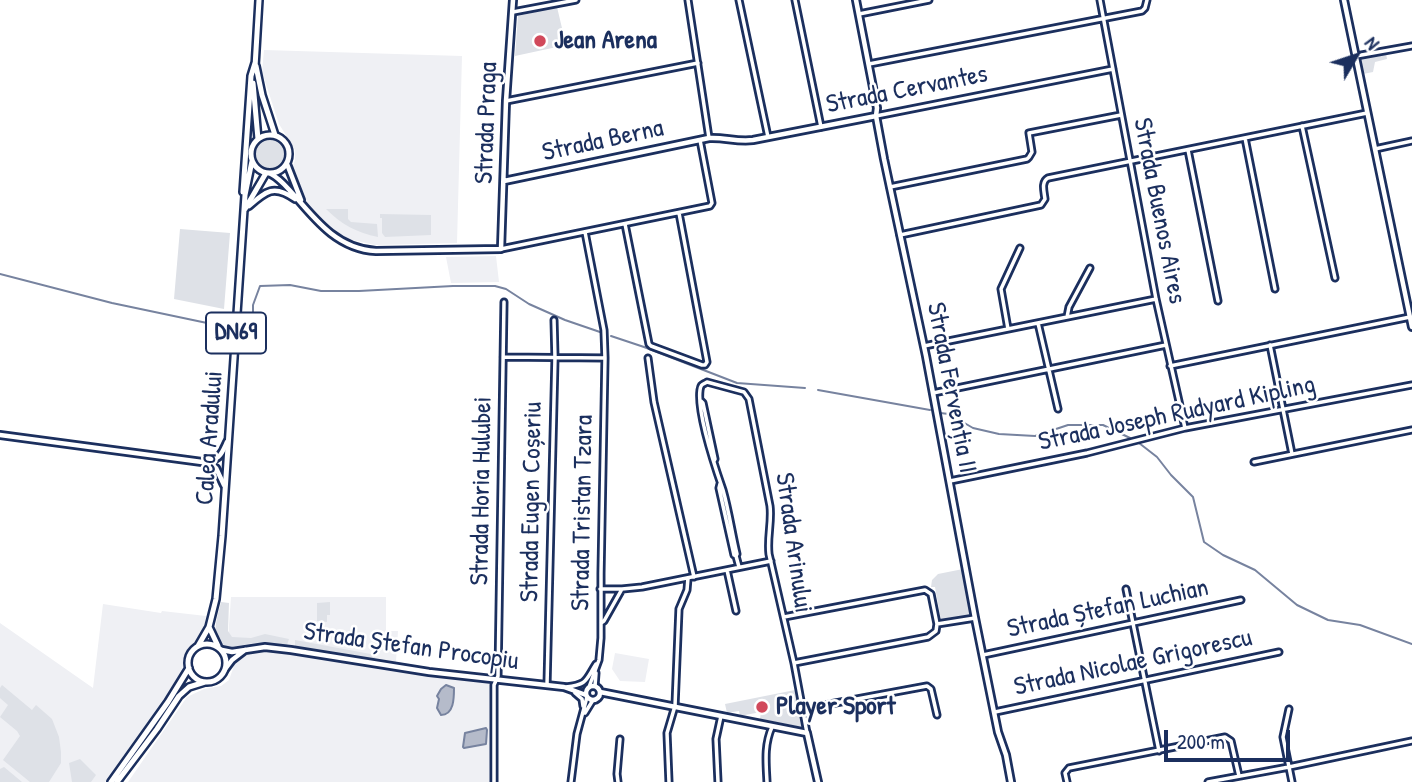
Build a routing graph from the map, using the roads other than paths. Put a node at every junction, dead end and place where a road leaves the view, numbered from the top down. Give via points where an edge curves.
1 (259, 0) edge
2 (513, 0) edge
3 (576, 0) edge
4 (688, 0) edge
5 (738, 0) edge
6 (794, 0) edge
7 (856, 0) edge
8 (929, 0) edge
9 (1100, 0) edge
10 (1147, 0) edge
11 (1344, 0) edge
12 (512, 12) junction
13 (859, 14) junction
14 (1104, 18) junction
15 (1412, 46) edge
16 (1356, 56) junction
17 (698, 62) junction
18 (255, 63) junction
19 (869, 64) junction
20 (1112, 69) junction
21 (506, 101) junction
22 (1367, 113) junction
23 (1121, 115) junction
24 (876, 116) junction
25 (1302, 126) junction
26 (821, 127) junction
27 (275, 135) junction
28 (768, 137) junction
29 (709, 138) junction
30 (1245, 138) junction
31 (258, 139) junction
32 (700, 140) junction
33 (1412, 141) edge
34 (1375, 149) junction
35 (1188, 150) junction
36 (252, 161) junction
37 (1129, 163) junction
38 (287, 164) junction
39 (268, 174) junction
40 (504, 181) junction
41 (890, 187) junction
42 (302, 204) junction
43 (245, 209) junction
44 (678, 213) junction
45 (625, 224) junction
46 (585, 232) junction
47 (900, 235) junction
48 (501, 248) junction
49 (1020, 248) dead end
50 (1090, 268) dead end
51 (1335, 278) dead end
52 (1275, 289) dead end
53 (1156, 299) junction
54 (1218, 301) dead end
55 (504, 302) dead end
56 (1067, 317) junction
57 (1410, 317) junction
58 (554, 320) dead end
59 (1038, 323) junction
60 (1412, 327) edge
61 (1008, 330) junction
62 (1166, 345) junction
63 (1269, 345) junction
64 (924, 346) junction
65 (503, 357) junction
66 (555, 358) junction
67 (648, 358) dead end
68 (605, 359) junction
69 (1170, 366) junction
70 (1048, 369) junction
71 (1412, 385) edge
72 (933, 393) junction
73 (1058, 409) dead end
74 (1283, 410) junction
75 (1185, 428) junction
76 (1412, 430) edge
77 (0, 435) edge
78 (229, 438) junction
79 (1293, 454) junction
80 (202, 461) junction
81 (1254, 462) dead end
82 (950, 481) junction
83 (225, 489) junction
84 (771, 561) junction
85 (739, 568) junction
86 (727, 570) junction
87 (691, 578) junction
88 (600, 589) junction
89 (622, 589) junction
90 (1126, 589) dead end
91 (1241, 600) dead end
92 (736, 611) dead end
93 (784, 617) junction
94 (975, 618) junction
95 (601, 623) junction
96 (1133, 623) junction
97 (937, 624) junction
98 (209, 627) junction
99 (198, 646) junction
100 (220, 648) junction
101 (246, 649) junction
102 (1279, 652) dead end
103 (983, 655) junction
104 (599, 660) junction
105 (794, 663) junction
106 (189, 668) junction
107 (226, 668) junction
108 (1145, 680) junction
109 (496, 681) junction
110 (205, 682) junction
111 (547, 685) junction
112 (564, 687) junction
113 (590, 687) junction
114 (571, 689) junction
115 (599, 695) junction
116 (589, 698) junction
117 (675, 706) junction
118 (803, 709) junction
119 (1289, 709) dead end
120 (995, 712) junction
121 (584, 714) junction
122 (937, 715) dead end
123 (721, 716) junction
124 (772, 727) junction
125 (807, 733) junction
126 (620, 739) dead end
127 (1412, 741) edge
128 (1159, 751) junction
129 (1289, 767) junction
130 (1239, 776) junction
131 (111, 782) edge
132 (117, 782) edge
133 (494, 782) edge
134 (571, 782) edge
135 (618, 782) edge
136 (669, 782) edge
137 (718, 782) edge
138 (767, 782) edge
139 (818, 782) edge
140 (1011, 782) edge
141 (1067, 782) edge
142 (1208, 782) edge
143 (1292, 782) edge

1 - 18 main road, DN69
2 - 12 street, Strada Praga
3 - 12 street
4 - 17 street
5 - 28 street
6 - 26 street
7 - 13 street, Strada Fervenția II
8 - 13 street
9 - 14 street, Strada Buenos Aires
10 - 14 street via 1142,10
11 - 16 street
12 - 21 street, Strada Praga
13 - 19 street, Strada Fervenția II
14 - 19 street
14 - 20 street, Strada Buenos Aires
15 - 16 street
16 - 22 street
17 - 21 street
17 - 29 street
18 - 27 main road, DN69
18 - 31 main road, DN69
18 - 43 main road, DN69
19 - 24 street, Strada Fervenția II
20 - 23 street, Strada Buenos Aires
20 - 24 street, Strada Cervantes
21 - 40 street, Strada Praga
22 - 25 street
22 - 34 street
23 - 37 street, Strada Buenos Aires
23 - 41 street via 1029,133 1032,152 1027,159
24 - 26 street, Strada Cervantes
24 - 41 street, Strada Fervenția II
25 - 30 street
25 - 51 street
26 - 28 street, Strada Cervantes
27 - 31 main road
27 - 38 main road, DN69 via 288,145
28 - 29 street, Strada Cervantes via 736,142
29 - 32 street, Strada Berna
30 - 35 street
30 - 52 street
31 - 36 main road, DN69 via 252,147
32 - 40 street, Strada Berna
32 - 44 street via 711,205
33 - 34 street
34 - 57 street
35 - 37 street
35 - 54 street
36 - 39 main road
36 - 43 main road, Calea Aradului / DN69
37 - 47 street via 1048,178 1041,205
37 - 53 street, Strada Buenos Aires
38 - 39 main road, DN69
38 - 42 street
39 - 42 street via 280,179
39 - 43 main road, Calea Aradului / DN69
40 - 48 street, Strada Praga
41 - 47 street, Strada Fervenția II
42 - 43 street via 283,192 271,191
42 - 48 street via 330,233 360,249
43 - 78 main road, Calea Aradului / DN69
44 - 45 street
44 - 45 street via 705,365 649,344
45 - 46 street
46 - 48 street
46 - 68 street, Strada Tristan Tzara via 604,330
47 - 64 street, Strada Fervenția II
49 - 61 street via 1001,289
50 - 56 street
53 - 56 street
53 - 62 street, Strada Buenos Aires
55 - 65 street, Strada Horia Hulubei
56 - 59 street
57 - 60 street
57 - 63 street
58 - 66 street, Strada Eugen Coșeriu
59 - 61 street
59 - 70 street
61 - 64 street
62 - 69 street, Strada Buenos Aires
62 - 70 street
63 - 69 street
63 - 74 street
64 - 72 street, Strada Fervenția II
65 - 66 street
65 - 109 street, Strada Horia Hulubei
66 - 68 street
66 - 111 street, Strada Eugen Coșeriu
67 - 87 street
68 - 88 street, Strada Tristan Tzara
69 - 75 street, Strada Buenos Aires
70 - 72 street
70 - 73 street
71 - 74 street, Strada Joseph Rudyard Kipling
72 - 82 street, Strada Fervenția II
74 - 75 street, Strada Joseph Rudyard Kipling
74 - 79 street
75 - 82 street, Strada Joseph Rudyard Kipling
76 - 79 street
77 - 80 street
78 - 80 street via 219,456
78 - 83 main road, Calea Aradului / DN69
79 - 81 street
80 - 83 street via 216,468
82 - 94 street, Strada Fervenția II
83 - 98 main road, Calea Aradului / DN69 via 216,599
84 - 85 street
84 - 85 street, Strada Arinului via 770,506 748,396 709,382 700,389 701,401
84 - 93 street, Strada Arinului
85 - 86 street
86 - 87 street
86 - 92 street
87 - 89 street
87 - 117 street via 679,609
88 - 89 street
88 - 95 street, Strada Tristan Tzara
89 - 95 street
90 - 96 street
91 - 96 street, Strada Ștefan Luchian
93 - 97 street via 925,590 931,594
93 - 105 street, Strada Arinului
94 - 97 street
94 - 103 street, Strada Fervenția II
95 - 104 street, Strada Tristan Tzara
96 - 103 street, Strada Ștefan Luchian
96 - 108 street
97 - 105 street via 928,637
98 - 99 main road, Calea Aradului / DN69
98 - 100 main road
99 - 100 main road via 208,643
99 - 106 main road, DN69 via 189,656
100 - 101 street, Strada Ștefan Procopiu via 232,652
100 - 107 main road
101 - 107 street
101 - 109 street, Strada Ștefan Procopiu via 291,650
102 - 108 street, Strada Nicolae Grigorescu
103 - 120 street, Strada Fervenția II
104 - 112 street via 585,682
104 - 113 street, Strada Tristan Tzara
105 - 118 street, Strada Arinului
106 - 110 main road
106 - 131 main road, DN69
107 - 110 main road via 216,680
108 - 120 street, Strada Nicolae Grigorescu
108 - 128 street
109 - 111 street, Strada Ștefan Procopiu
109 - 133 street, Strada Horia Hulubei
110 - 132 main road via 179,696
111 - 112 street, Strada Ștefan Procopiu
112 - 114 street, Strada Ștefan Procopiu
112 - 121 street via 580,696
113 - 114 street, Strada Ștefan Procopiu
113 - 115 street
113 - 116 street
114 - 116 street, Strada Ștefan Procopiu
115 - 116 street
115 - 117 street
116 - 121 street
117 - 123 street
117 - 136 street via 667,733
118 - 122 street via 927,686
118 - 125 street, Strada Arinului
119 - 129 street via 1283,737
120 - 140 street, Strada Fervenția II
121 - 134 street
123 - 124 street
123 - 137 street via 716,739
124 - 125 street
124 - 138 street via 765,751
125 - 139 street, Strada Arinului
126 - 135 street
127 - 129 street
128 - 130 street via 1225,737 1231,741
128 - 141 street via 1069,768
129 - 130 street
129 - 143 street
130 - 142 street

